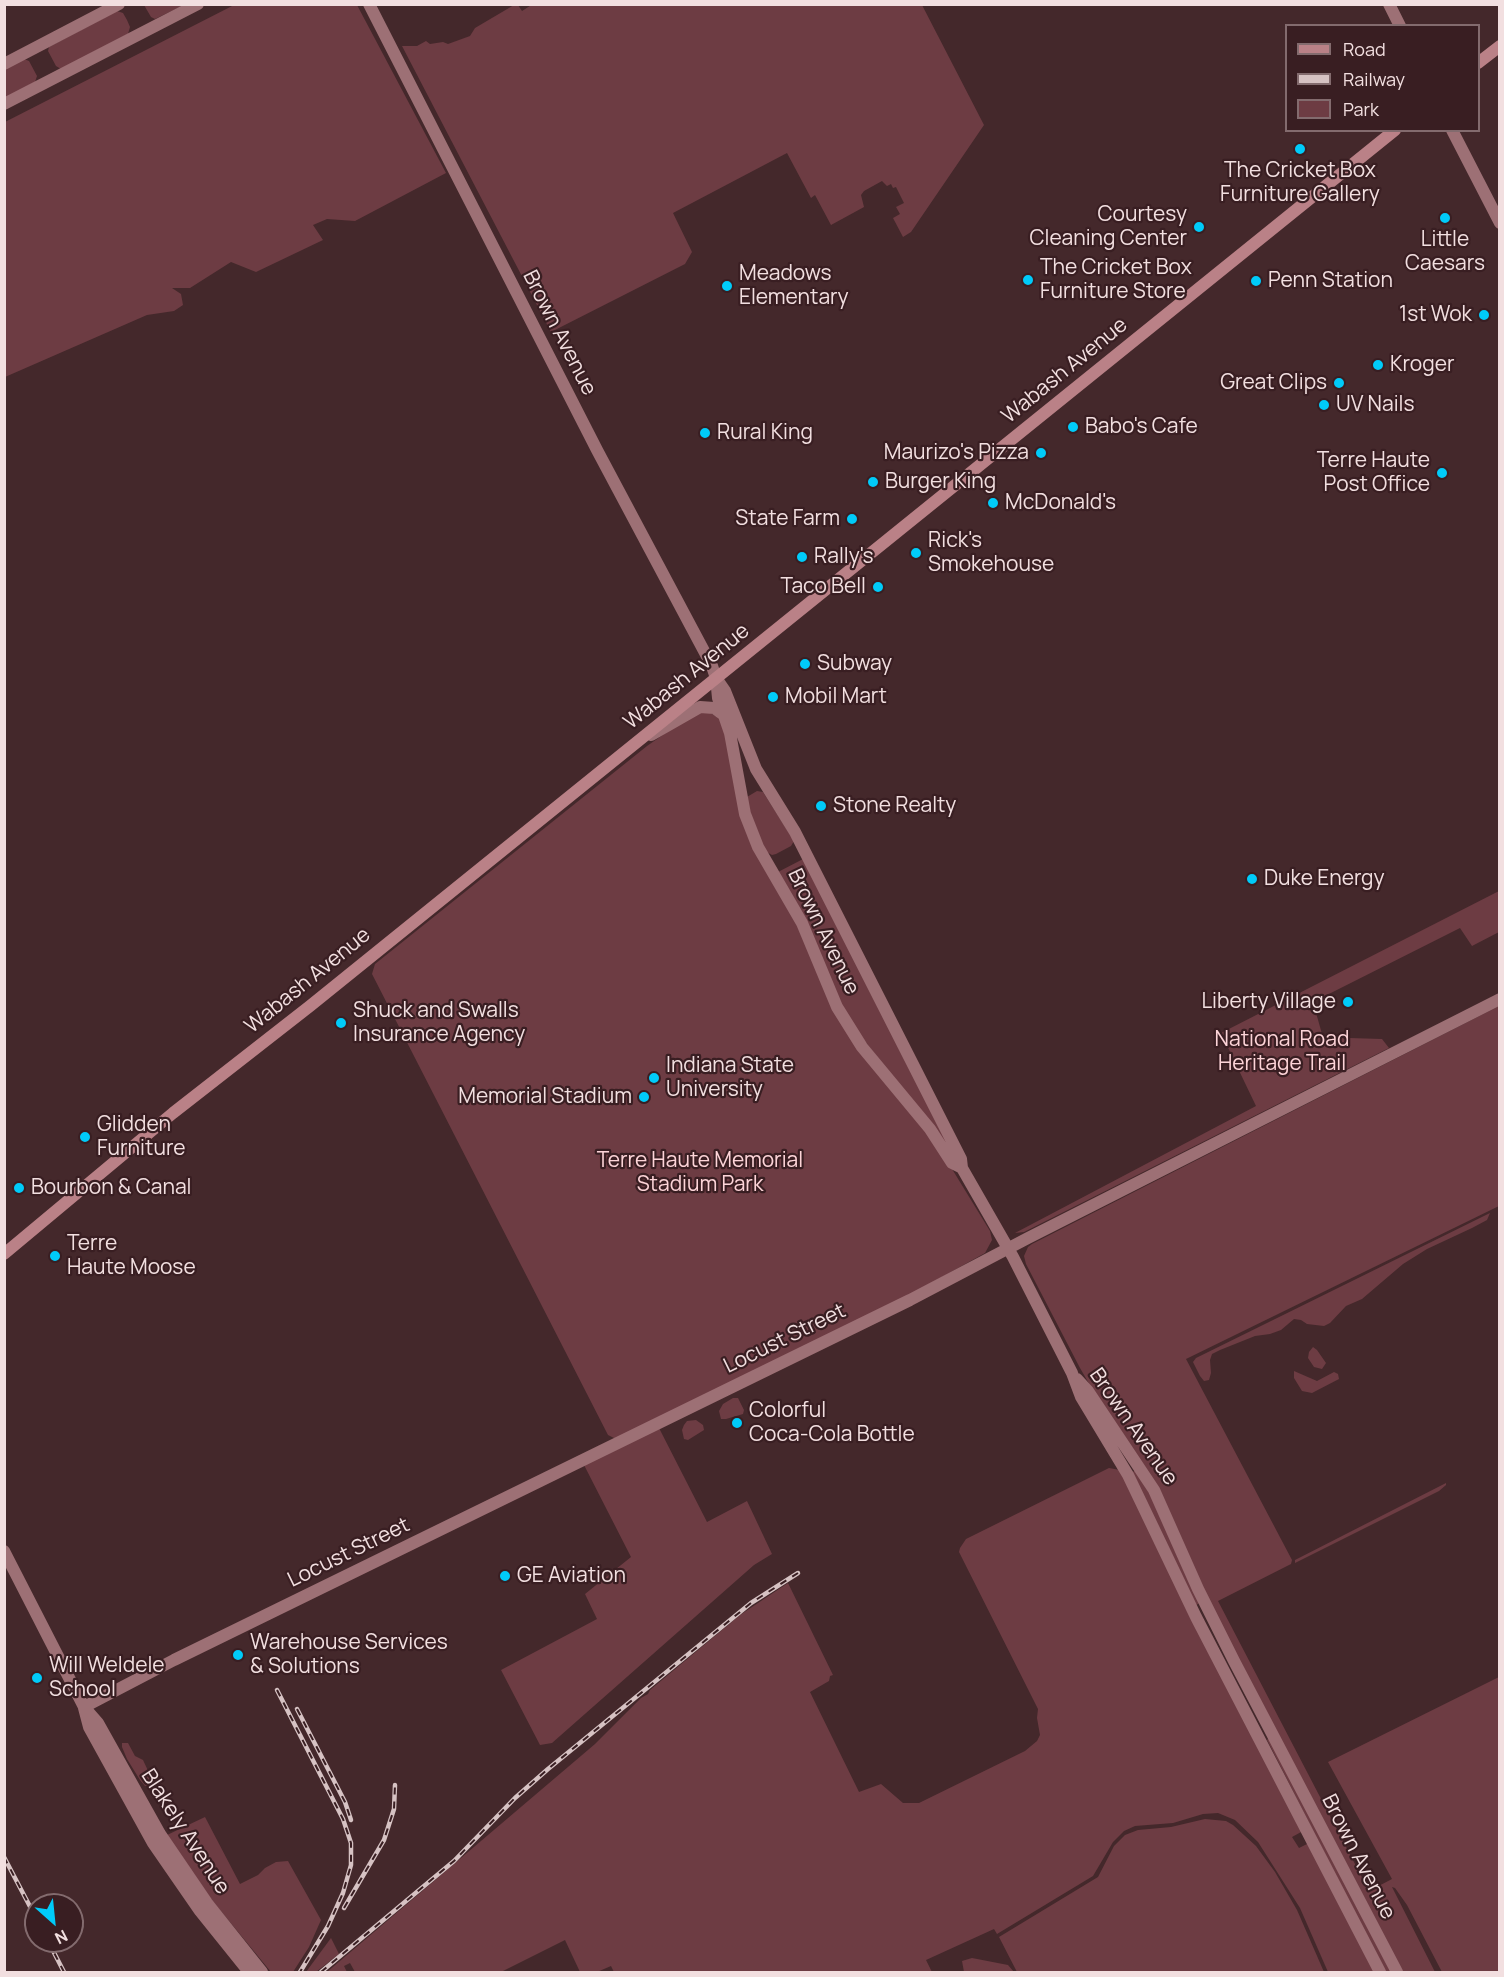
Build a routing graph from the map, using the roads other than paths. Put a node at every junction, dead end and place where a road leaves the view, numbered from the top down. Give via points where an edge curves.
1 (119, 4) edge
2 (198, 4) edge
3 (369, 4) edge
4 (1389, 4) edge
5 (1399, 24) edge
6 (1500, 46) edge
7 (1480, 62) edge
8 (4, 64) edge
9 (4, 104) edge
10 (1393, 132) edge
11 (1453, 132) edge
12 (1500, 223) edge
13 (716, 678) junction
14 (725, 717) junction
15 (639, 741) junction
16 (1500, 999) edge
17 (962, 1168) junction
18 (1008, 1248) junction
19 (4, 1254) edge
20 (1122, 1452) junction
21 (4, 1551) edge
22 (1209, 1611) junction
23 (1196, 1617) junction
24 (84, 1707) junction
25 (1269, 1727) junction
26 (1256, 1733) junction
27 (257, 1971) edge
28 (1380, 1972) edge
29 (1398, 1972) edge

1 - 8 street
2 - 9 street
3 - 13 street, Brown Avenue
4 - 5 street
6 - 7 main road
10 - 13 main road, Wabash Avenue
11 - 12 street
13 - 14 street, Brown Avenue
13 - 15 main road, Wabash Avenue
13 - 17 street, Brown Avenue via 725,691 756,769 799,839 961,1158
14 - 15 street via 714,708 700,707
14 - 17 street, Brown Avenue via 745,814 758,847 799,916 837,1007 862,1047 930,1129 952,1163
15 - 19 main road, Wabash Avenue via 165,1120
16 - 18 street, Locust Street
17 - 18 street, Brown Avenue
18 - 20 street, Brown Avenue via 1081,1397
18 - 24 street, Locust Street
20 - 22 street, Brown Avenue via 1162,1505
20 - 23 street, Brown Avenue via 1128,1475
21 - 24 street, Blakely Avenue
22 - 23 street
22 - 25 street, Brown Avenue
23 - 26 street, Brown Avenue
24 - 27 street, Blakely Avenue via 98,1723 181,1867
25 - 26 street
25 - 29 street, Brown Avenue
26 - 28 street, Brown Avenue

